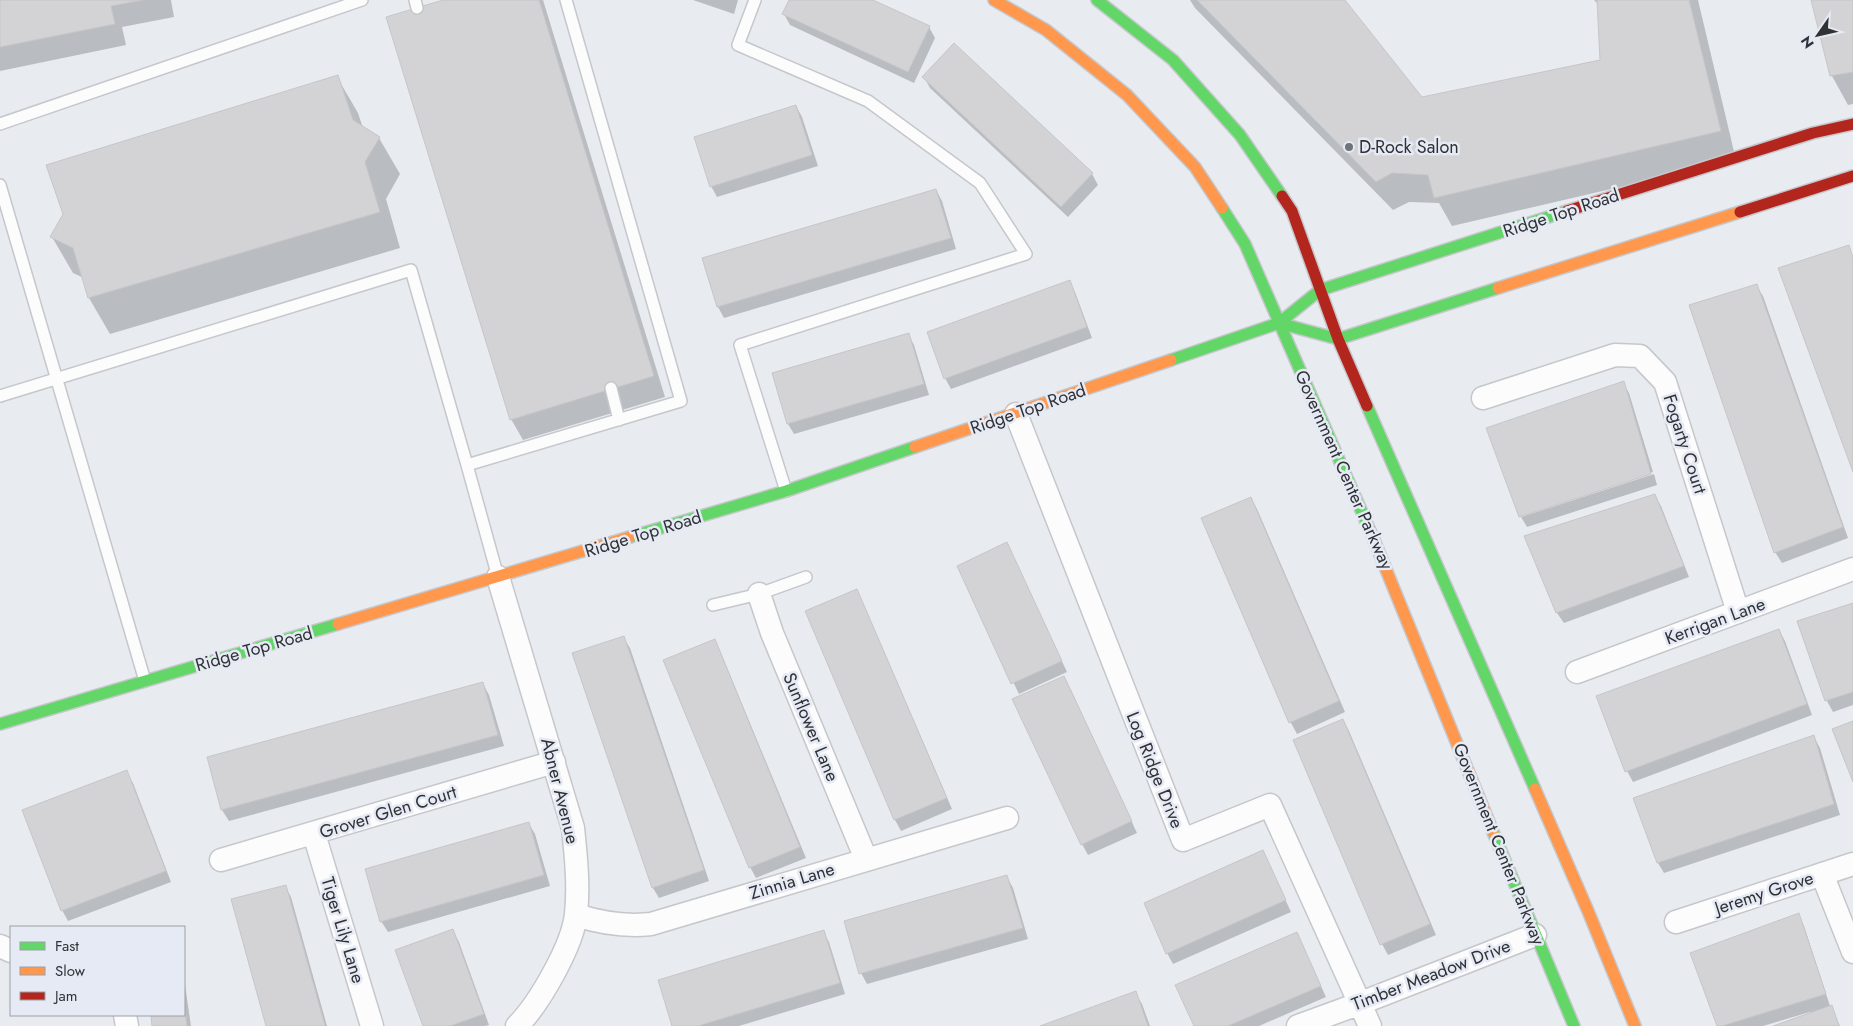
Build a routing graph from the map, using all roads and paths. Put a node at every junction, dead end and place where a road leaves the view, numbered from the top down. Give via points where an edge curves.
1 (362, 0) edge
2 (566, 0) edge
3 (755, 0) edge
4 (994, 0) edge
5 (1097, 0) edge
6 (0, 124) edge
7 (1853, 124) edge
8 (1853, 176) edge
9 (0, 185) edge
10 (1320, 290) junction
11 (1279, 323) junction
12 (1338, 339) junction
13 (57, 379) junction
14 (611, 388) dead end
15 (0, 396) edge
16 (1482, 398) dead end
17 (1016, 414) junction
18 (619, 420) junction
19 (467, 464) junction
20 (786, 491) junction
21 (1853, 569) edge
22 (498, 577) junction
23 (806, 577) dead end
24 (759, 594) junction
25 (713, 605) dead end
26 (1738, 612) junction
27 (1577, 672) dead end
28 (145, 681) junction
29 (0, 724) edge
30 (554, 762) junction
31 (1008, 818) dead end
32 (314, 834) junction
33 (866, 859) junction
34 (221, 860) dead end
35 (1853, 864) edge
36 (1822, 874) junction
37 (576, 915) junction
38 (1676, 922) dead end
39 (1535, 934) junction
40 (1853, 952) edge
41 (1361, 1004) junction
42 (372, 1026) edge
43 (517, 1026) edge
44 (1298, 1026) edge
45 (1370, 1026) edge
46 (1574, 1026) edge
47 (1635, 1026) edge

1 - 6 lane
2 - 18 lane via 681,401
3 - 20 lane via 738,45 868,101 980,183 1026,254 740,345
4 - 11 street, Government Center Parkway via 1046,30 1127,95 1195,167 1245,244
5 - 10 street via 1173,60 1240,135 1292,211
7 - 10 street, Ridge Top Road via 1813,133
8 - 12 street
9 - 13 lane
10 - 11 street, Ridge Top Road
10 - 12 street
11 - 12 street
11 - 17 street, Ridge Top Road
11 - 39 street, Government Center Parkway via 1394,584
12 - 47 street
13 - 15 lane
13 - 19 lane via 411,270
13 - 28 lane
14 - 18 lane
16 - 26 street, Fogarty Court via 1615,355 1640,356 1665,382
17 - 20 street, Ridge Top Road
17 - 41 street, Log Ridge Drive via 1183,840 1270,805
18 - 19 lane
19 - 22 lane
20 - 22 street, Ridge Top Road
21 - 26 street, Kerrigan Lane
22 - 28 street, Ridge Top Road
22 - 30 street, Abner Avenue
23 - 24 lane
24 - 25 lane
24 - 33 street, Sunflower Lane via 772,633
26 - 27 street, Kerrigan Lane
28 - 29 street, Ridge Top Road
30 - 32 street, Grover Glen Court
30 - 37 street, Abner Avenue via 573,828
31 - 33 street, Zinnia Lane
32 - 34 street, Grover Glen Court
32 - 42 street, Tiger Lily Lane
33 - 37 street, Zinnia Lane via 651,924 599,923
35 - 36 street, Jeremy Grove
36 - 38 street, Jeremy Grove
36 - 40 street
37 - 43 street, Abner Avenue via 554,972
39 - 41 street, Timber Meadow Drive
39 - 46 street, Government Center Parkway
41 - 44 street, Timber Meadow Drive
41 - 45 street, Log Ridge Drive

